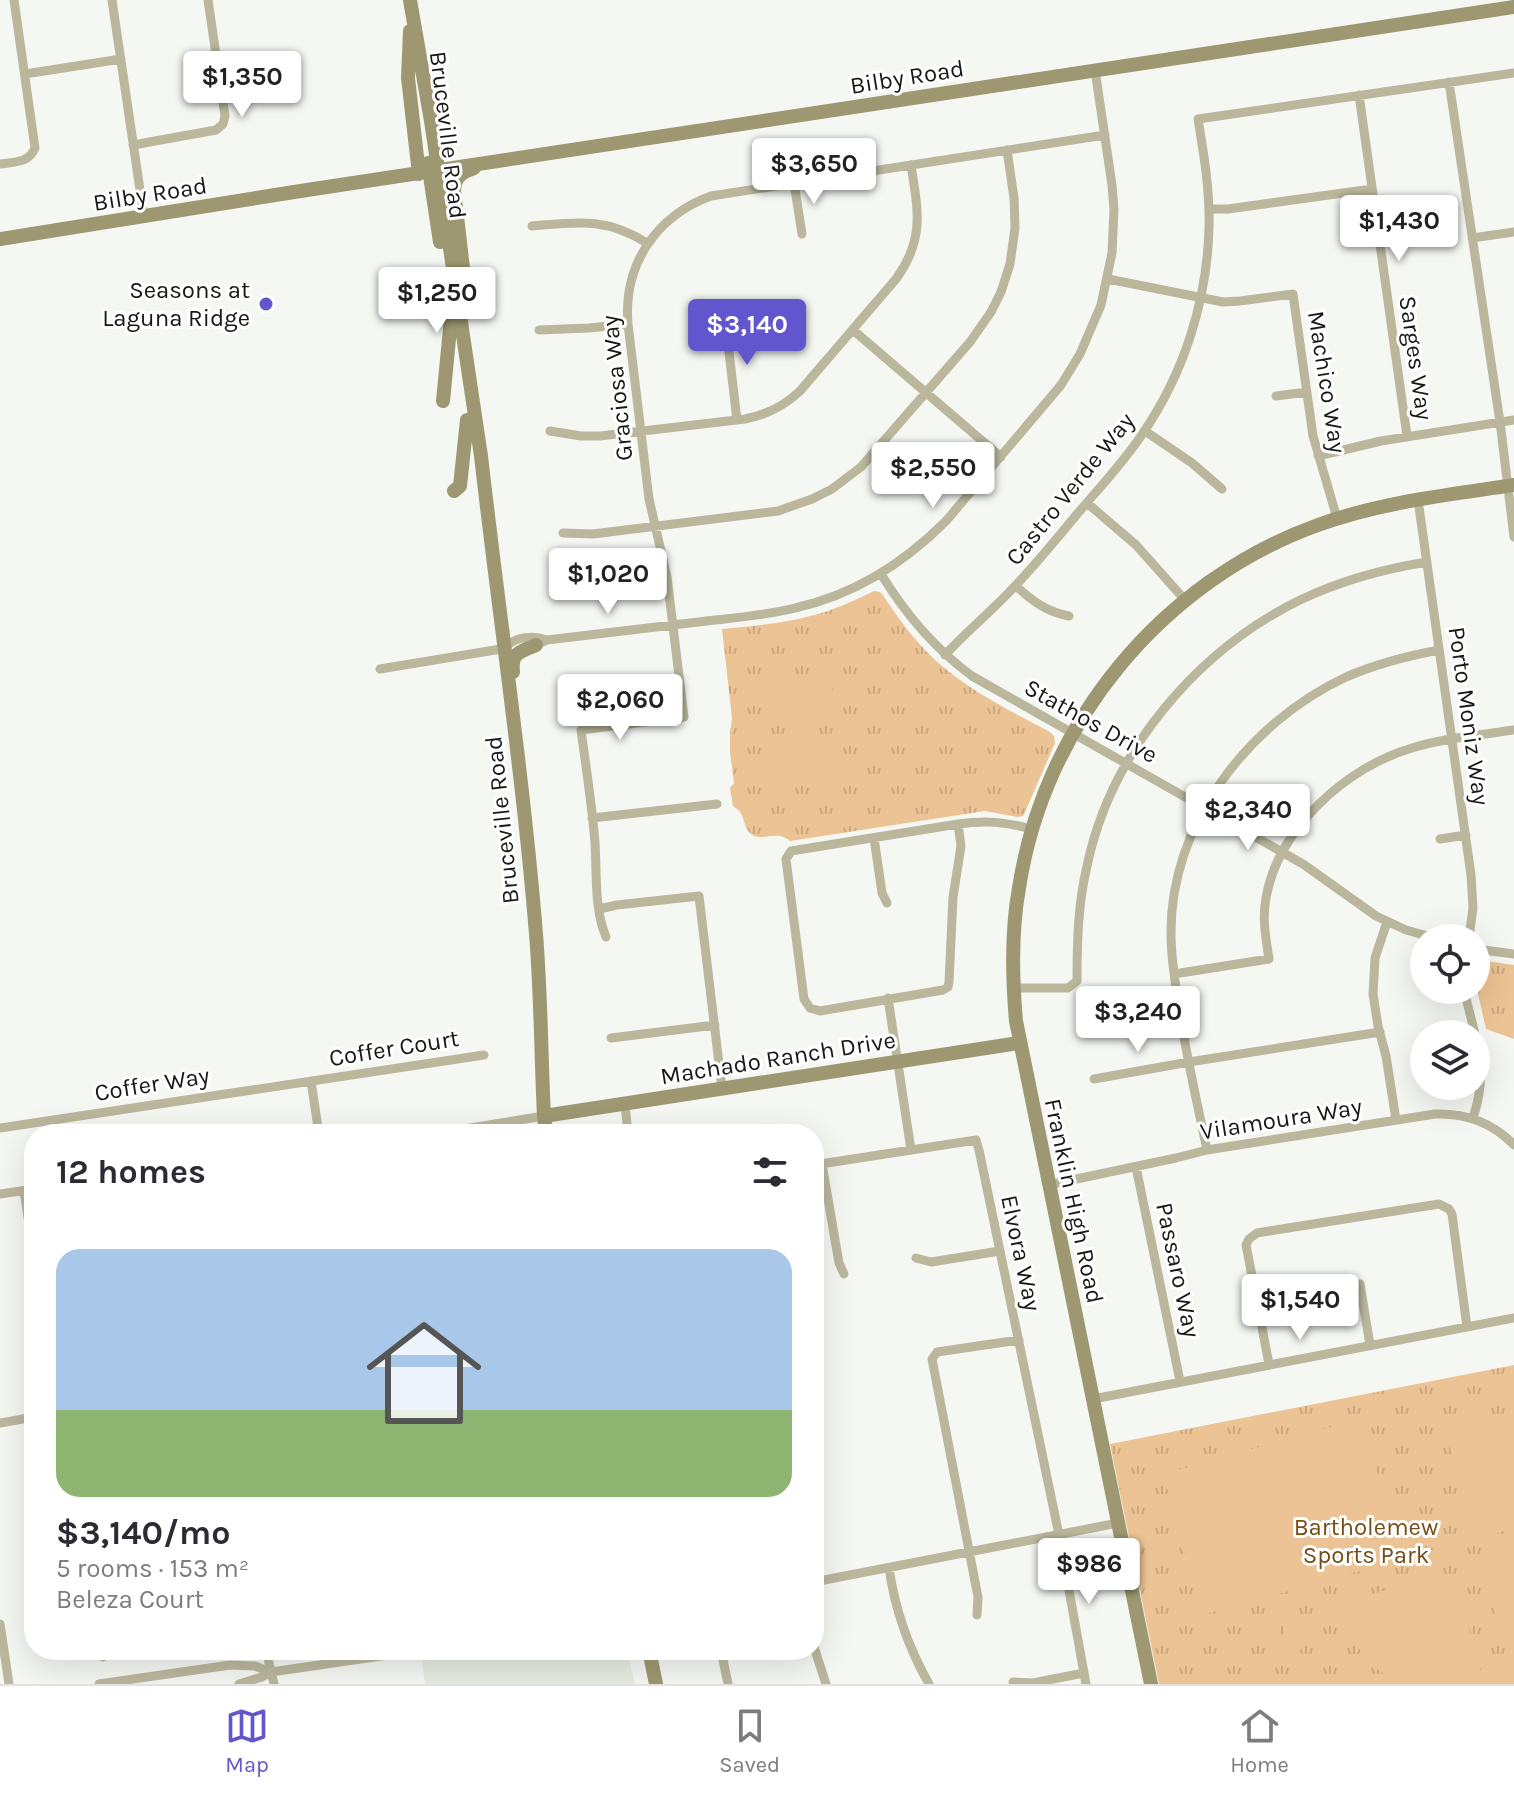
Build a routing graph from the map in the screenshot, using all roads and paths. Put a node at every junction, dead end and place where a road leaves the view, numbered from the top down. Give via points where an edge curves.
1 (14, 0) edge
2 (112, 0) edge
3 (208, 0) edge
4 (410, 0) edge
5 (1514, 7) edge
6 (121, 59) junction
7 (1095, 70) junction
8 (1514, 73) edge
9 (25, 74) junction
10 (1449, 82) junction
11 (1359, 95) junction
12 (1105, 135) junction
13 (133, 145) junction
14 (1007, 150) junction
15 (485, 163) junction
16 (0, 164) edge
17 (911, 165) junction
18 (429, 172) junction
19 (794, 183) junction
20 (1372, 189) junction
21 (1209, 209) junction
22 (143, 213) junction
23 (532, 226) dead end
24 (0, 231) edge
25 (1514, 232) edge
26 (802, 234) dead end
27 (1472, 238) junction
28 (0, 239) edge
29 (647, 243) junction
30 (1108, 279) junction
31 (1201, 298) junction
32 (452, 308) junction
33 (729, 315) dead end
34 (628, 324) junction
35 (539, 330) dead end
36 (853, 330) junction
37 (1307, 392) junction
38 (926, 393) junction
39 (1276, 396) dead end
40 (472, 397) junction
41 (443, 401) dead end
42 (467, 420) junction
43 (737, 420) junction
44 (1514, 420) edge
45 (1500, 422) junction
46 (550, 431) dead end
47 (641, 431) junction
48 (1145, 431) junction
49 (1407, 436) junction
50 (1318, 456) junction
51 (1001, 457) junction
52 (1511, 486) edge
53 (1222, 489) dead end
54 (454, 491) dead end
55 (1418, 500) junction
56 (1087, 503) junction
57 (486, 511) junction
58 (1337, 518) junction
59 (656, 527) junction
60 (563, 533) dead end
61 (1514, 537) edge
62 (1427, 562) junction
63 (881, 574) junction
64 (1016, 586) junction
65 (1185, 600) junction
66 (1069, 616) dead end
67 (673, 625) junction
68 (542, 643) junction
69 (505, 648) junction
70 (1439, 650) junction
71 (945, 655) junction
72 (380, 669) dead end
73 (509, 684) junction
74 (1514, 730) edge
75 (1072, 734) junction
76 (1452, 739) junction
77 (1127, 764) junction
78 (717, 804) dead end
79 (1205, 808) junction
80 (592, 818) junction
81 (958, 824) junction
82 (1032, 829) junction
83 (1466, 835) junction
84 (874, 838) junction
85 (1440, 839) dead end
86 (1283, 852) junction
87 (887, 903) dead end
88 (599, 909) junction
89 (1387, 922) junction
90 (1471, 924) edge
91 (1410, 930) edge
92 (606, 937) dead end
93 (1490, 951) edge
94 (1514, 954) edge
95 (1174, 974) junction
96 (1013, 988) junction
97 (888, 998) junction
98 (715, 1025) junction
99 (1380, 1032) junction
100 (611, 1038) dead end
101 (1019, 1043) junction
102 (484, 1055) dead end
103 (897, 1061) junction
104 (1189, 1062) junction
105 (1094, 1079) dead end
106 (311, 1081) junction
107 (722, 1089) junction
108 (1478, 1100) edge
109 (625, 1104) junction
110 (1473, 1118) junction
111 (1396, 1120) junction
112 (24, 1124) edge
113 (26, 1124) edge
114 (317, 1124) edge
115 (546, 1124) edge
116 (559, 1124) edge
117 (627, 1124) edge
118 (0, 1128) edge
119 (1514, 1145) edge
120 (911, 1150) junction
121 (1207, 1150) junction
122 (824, 1163) edge
123 (1136, 1167) junction
124 (1048, 1185) junction
125 (24, 1191) edge
126 (824, 1192) edge
127 (0, 1194) edge
128 (1000, 1251) junction
129 (916, 1258) dead end
130 (844, 1274) dead end
131 (1360, 1284) dead end
132 (1514, 1318) edge
133 (1467, 1327) junction
134 (1019, 1340) junction
135 (1370, 1345) junction
136 (1269, 1364) junction
137 (1180, 1381) junction
138 (1093, 1399) junction
139 (24, 1419) edge
140 (0, 1423) edge
141 (1118, 1523) junction
142 (1059, 1535) junction
143 (969, 1552) junction
144 (889, 1568) junction
145 (824, 1580) edge
146 (977, 1615) dead end
147 (0, 1624) edge
148 (268, 1660) edge
149 (354, 1660) edge
150 (651, 1660) edge
151 (723, 1660) edge
152 (818, 1660) edge
153 (271, 1672) junction
154 (1084, 1673) junction
155 (1013, 1682) dead end
156 (9, 1684) edge
157 (99, 1684) edge
158 (239, 1684) edge
159 (274, 1684) edge
160 (656, 1684) edge
161 (728, 1684) edge
162 (826, 1684) edge
163 (929, 1684) edge
164 (1086, 1684) edge
165 (1151, 1684) edge

1 - 9 street
2 - 6 street
3 - 13 street via 225,122 216,130
4 - 18 main road, Bruceville Road
4 - 18 main road, Bruceville Road via 408,78
5 - 7 main road, Bilby Road
6 - 9 street
6 - 13 street
7 - 12 street
7 - 15 main road, Bilby Road
8 - 10 street, Castro Verde Way
9 - 16 street via 34,152 27,159
10 - 11 street, Castro Verde Way
10 - 27 street
11 - 20 street, Sarges Way
11 - 21 street, Castro Verde Way via 1198,119
12 - 14 street, Graciosa Way
12 - 30 street via 1114,210
13 - 22 street
14 - 17 street, Graciosa Way
14 - 38 street via 1015,213 1006,278 983,324
15 - 18 main road, Bilby Road
15 - 40 main road via 462,173 454,186 474,361
17 - 19 street, Graciosa Way
17 - 36 street via 918,225 913,249 905,267
18 - 22 main road, Bilby Road
18 - 32 main road, Bruceville Road
18 - 40 main road, Bruceville Road
19 - 26 street
19 - 29 street, Graciosa Way via 700,200 675,214
20 - 21 street
20 - 49 street, Sarges Way
21 - 31 street, Castro Verde Way
22 - 24 main road, Bilby Road
22 - 28 main road, Bilby Road
23 - 29 street via 594,222
25 - 27 street
27 - 45 street
29 - 34 street, Graciosa Way via 631,279
30 - 31 street, Machico Way
30 - 51 street via 1092,330 1071,370
31 - 37 street, Machico Way via 1223,302 1293,294
31 - 48 street, Castro Verde Way via 1183,358
32 - 41 main road
32 - 42 main road, Bruceville Road
33 - 43 street
34 - 35 street
34 - 47 street, Graciosa Way
36 - 38 street
36 - 43 street via 785,404
37 - 39 street
37 - 50 street, Machico Way
38 - 51 street
38 - 59 street via 861,467 812,499 763,514
40 - 57 main road, Bruceville Road
42 - 54 main road via 460,486
42 - 57 main road, Bruceville Road
43 - 47 street
44 - 45 street
45 - 49 street
45 - 52 street
46 - 47 street via 581,436
47 - 59 street, Graciosa Way
48 - 53 street
48 - 56 street, Castro Verde Way
49 - 50 street
50 - 58 street, Machico Way
51 - 63 street via 928,539
52 - 55 main road, Franklin High Road
52 - 61 street
55 - 58 main road, Franklin High Road
55 - 62 street, Porto Moniz Way
56 - 64 street, Castro Verde Way
56 - 65 street via 1136,545
57 - 69 main road, Bruceville Road
58 - 65 main road, Franklin High Road via 1262,549
59 - 60 street
59 - 67 street, Graciosa Way
62 - 70 street, Porto Moniz Way
62 - 77 street via 1330,587 1255,626 1183,688
63 - 67 street via 834,597 793,609
63 - 71 street, Stathos Drive via 914,623
64 - 66 street via 1048,610
64 - 71 street, Castro Verde Way
65 - 75 main road, Franklin High Road via 1122,662
67 - 68 street
67 - 80 street, Graciosa Way via 684,717 581,730
68 - 69 street
68 - 73 main road via 515,656
69 - 72 street
69 - 73 main road, Bruceville Road
70 - 76 street, Porto Moniz Way
70 - 79 street via 1371,667 1321,690 1242,755
71 - 75 street, Stathos Drive via 980,682
73 - 115 main road, Bruceville Road via 536,936
74 - 76 street
75 - 77 street, Stathos Drive
75 - 82 main road, Franklin High Road
76 - 83 street, Porto Moniz Way
76 - 86 street via 1387,757 1346,781 1300,825
77 - 79 street, Stathos Drive
77 - 96 street via 1087,864 1077,928 1077,981 1068,988
78 - 80 street
79 - 86 street, Stathos Drive
79 - 95 street via 1185,850 1173,899
80 - 88 street
81 - 82 street via 1004,822
81 - 84 street
81 - 97 street via 961,846 948,987
82 - 96 main road, Franklin High Road via 1016,908
83 - 85 street
83 - 90 street, Porto Moniz Way via 1473,888
84 - 87 street
84 - 97 street via 791,851 786,859 804,999 810,1008 820,1011
86 - 89 street, Stathos Drive
86 - 95 street via 1265,901 1269,959
88 - 92 street
88 - 98 street via 699,896
89 - 91 street, Stathos Drive
89 - 99 street via 1373,976
93 - 94 street
95 - 104 street
96 - 101 main road, Franklin High Road
97 - 103 street
98 - 100 street
98 - 107 street
99 - 104 street
99 - 111 street
101 - 103 main road, Machado Ranch Drive
101 - 124 main road, Franklin High Road
102 - 106 street, Coffer Court
103 - 107 main road, Machado Ranch Drive
103 - 120 street
104 - 105 street
104 - 121 street
106 - 113 street, Coffer Way
106 - 114 street
107 - 109 main road, Machado Ranch Drive
108 - 110 street
109 - 116 main road, Machado Ranch Drive
109 - 117 street
110 - 111 street, Vilamoura Way via 1449,1114
110 - 119 street, Vilamoura Way
111 - 121 street, Vilamoura Way
112 - 118 street, Coffer Way
120 - 122 street, Elvora Way
120 - 128 street, Elvora Way via 976,1140
121 - 123 street, Vilamoura Way
123 - 124 street, Vilamoura Way
123 - 137 street, Passaro Way
124 - 138 main road, Franklin High Road
125 - 127 street
126 - 130 street
128 - 129 street via 931,1262
128 - 134 street, Elvora Way
131 - 135 street
132 - 133 street
133 - 135 street
133 - 136 street via 1452,1214 1444,1206 1257,1233 1246,1245
134 - 142 street, Elvora Way
134 - 143 street via 937,1352 932,1359
135 - 136 street
136 - 137 street
137 - 138 street
138 - 141 main road, Franklin High Road
139 - 140 street
141 - 142 street
141 - 165 main road, Franklin High Road
142 - 143 street
142 - 154 street, Elvora Way
143 - 144 street
143 - 146 street
144 - 145 street
144 - 163 street via 907,1640
147 - 156 street
148 - 153 street
149 - 153 street
150 - 160 main road
151 - 161 street
152 - 162 street
153 - 157 street via 230,1665
153 - 158 street
153 - 159 street
154 - 155 street
154 - 164 street, Elvora Way

